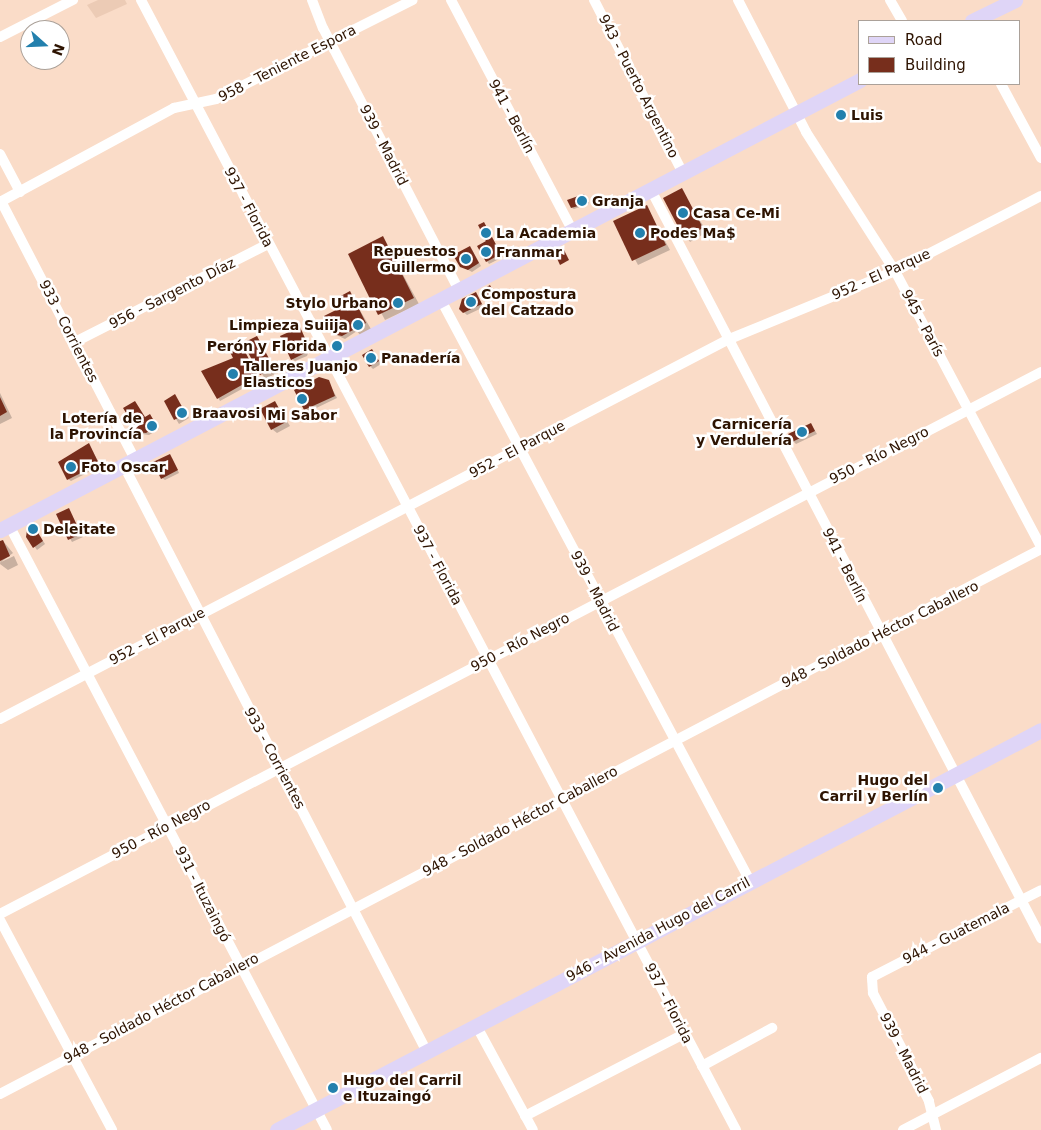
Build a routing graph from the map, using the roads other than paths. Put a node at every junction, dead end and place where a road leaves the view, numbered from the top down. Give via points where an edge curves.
1 (73, 0) edge
2 (141, 0) edge
3 (312, 0) edge
4 (413, 0) edge
5 (451, 0) edge
6 (594, 0) edge
7 (738, 0) edge
8 (890, 0) edge
9 (1015, 0) edge
10 (901, 20) edge
11 (974, 20) edge
12 (0, 37) edge
13 (330, 41) junction
14 (858, 81) edge
15 (1003, 85) edge
16 (195, 104) junction
17 (796, 114) junction
18 (0, 154) edge
19 (1041, 158) edge
20 (684, 173) junction
21 (651, 190) junction
22 (20, 192) junction
23 (1041, 196) edge
24 (1, 201) edge
25 (573, 231) junction
26 (268, 244) junction
27 (895, 271) junction
28 (459, 290) junction
29 (442, 300) junction
30 (727, 340) junction
31 (75, 342) junction
32 (329, 356) junction
33 (1041, 372) edge
34 (968, 410) junction
35 (521, 447) junction
36 (130, 463) junction
37 (808, 492) junction
38 (406, 507) junction
39 (4, 527) edge
40 (1041, 548) edge
41 (598, 600) junction
42 (200, 613) junction
43 (881, 636) junction
44 (488, 659) junction
45 (87, 674) junction
46 (0, 719) edge
47 (1041, 730) edge
48 (672, 740) junction
49 (280, 767) junction
50 (955, 775) junction
51 (562, 801) junction
52 (167, 825) junction
53 (750, 881) junction
54 (1041, 890) edge
55 (1022, 900) junction
56 (353, 907) junction
57 (0, 914) edge
58 (0, 920) edge
59 (1041, 938) edge
60 (636, 940) junction
61 (240, 966) junction
62 (872, 977) joint
63 (476, 1025) junction
64 (772, 1028) dead end
65 (684, 1034) junction
66 (426, 1050) junction
67 (72, 1056) junction
68 (1041, 1058) edge
69 (702, 1066) junction
70 (0, 1094) edge
71 (316, 1109) junction
72 (933, 1115) junction
73 (525, 1116) junction
74 (112, 1130) edge
75 (277, 1130) edge
76 (327, 1130) edge
77 (533, 1130) edge
78 (736, 1130) edge
79 (903, 1130) edge
80 (936, 1130) edge

1 - 12 street
2 - 16 street, 937 - Florida
3 - 13 street, 939 - Madrid
4 - 13 street, 958 - Teniente Espora
5 - 25 street, 941 - Berlín
6 - 20 street, 943 - Puerto Argentino
7 - 17 street, 945 - París
8 - 10 street
9 - 11 main road
13 - 16 street, 958 - Teniente Espora via 216,99
13 - 28 street, 939 - Madrid
14 - 17 main road
15 - 19 street
16 - 22 street, 958 - Teniente Espora via 174,108
16 - 26 street, 937 - Florida
17 - 20 main road
17 - 27 street, 945 - París
18 - 22 street
20 - 21 main road
21 - 25 main road
21 - 30 street, 941 - Berlín
22 - 24 street, 958 - Teniente Espora
23 - 27 street, 952 - El Parque
24 - 31 street, 933 - Corrientes
25 - 28 main road
26 - 31 street, 956 - Sargento Díaz
26 - 32 street, 937 - Florida
27 - 30 street, 952 - El Parque
27 - 34 street, 945 - París
28 - 29 main road
29 - 32 main road
29 - 35 street, 939 - Madrid
30 - 35 street, 952 - El Parque
30 - 37 street, 941 - Berlín
31 - 36 street, 933 - Corrientes
32 - 36 main road
32 - 38 street, 937 - Florida
33 - 34 street, 950 - Río Negro
34 - 37 street, 950 - Río Negro
34 - 40 street, 945 - París
35 - 38 street, 952 - El Parque
35 - 41 street, 939 - Madrid
36 - 39 main road
36 - 42 street, 933 - Corrientes
37 - 41 street, 950 - Río Negro
37 - 43 street, 941 - Berlín
38 - 42 street, 952 - El Parque
38 - 44 street, 937 - Florida
39 - 45 street, 931 - Ituzaingó
40 - 43 street, 948 - Soldado Héctor Caballero
41 - 44 street, 950 - Río Negro
41 - 48 street, 939 - Madrid
42 - 45 street, 952 - El Parque
42 - 49 street, 933 - Corrientes
43 - 48 street, 948 - Soldado Héctor Caballero
43 - 50 street, 941 - Berlín
44 - 49 street, 950 - Río Negro
44 - 51 street, 937 - Florida
45 - 46 street, 952 - El Parque
45 - 52 street, 931 - Ituzaingó
47 - 50 main road, 946 - Avenida Hugo del Carril
48 - 51 street, 948 - Soldado Héctor Caballero
48 - 53 street, 939 - Madrid
49 - 52 street, 950 - Río Negro
49 - 56 street, 933 - Corrientes
50 - 53 main road, 946 - Avenida Hugo del Carril
50 - 55 street, 941 - Berlín
51 - 56 street, 948 - Soldado Héctor Caballero
51 - 60 street, 937 - Florida
52 - 57 street, 950 - Río Negro
52 - 61 street, 931 - Ituzaingó
53 - 60 main road, 946 - Avenida Hugo del Carril
54 - 55 street, 944 - Guatemala
55 - 59 street, 941 - Berlín
55 - 62 street, 944 - Guatemala
56 - 61 street, 948 - Soldado Héctor Caballero
56 - 66 street, 933 - Corrientes
58 - 67 street
60 - 63 main road, 946 - Avenida Hugo del Carril
60 - 65 street, 937 - Florida
61 - 67 street, 948 - Soldado Héctor Caballero
61 - 71 street, 931 - Ituzaingó
62 - 72 street, 939 - Madrid via 873,993 929,1101
63 - 66 main road, 946 - Avenida Hugo del Carril
63 - 73 street
64 - 69 street
65 - 69 street, 937 - Florida
65 - 73 street
66 - 71 main road, 946 - Avenida Hugo del Carril
67 - 70 street, 948 - Soldado Héctor Caballero
67 - 74 street
68 - 72 street
69 - 78 street, 937 - Florida
71 - 75 main road, 946 - Avenida Hugo del Carril
71 - 76 street, 931 - Ituzaingó
72 - 79 street
72 - 80 street, 939 - Madrid
73 - 77 street

